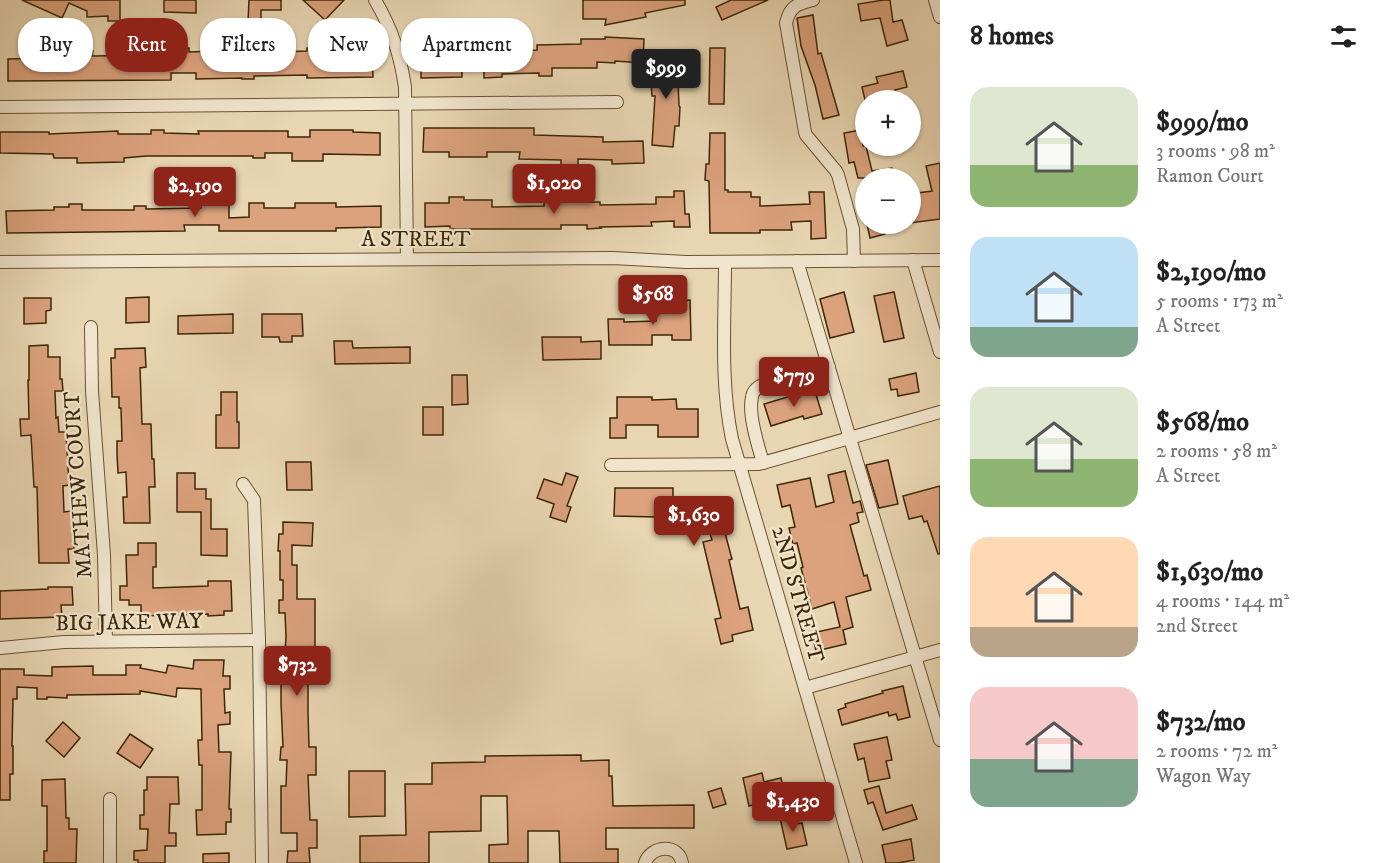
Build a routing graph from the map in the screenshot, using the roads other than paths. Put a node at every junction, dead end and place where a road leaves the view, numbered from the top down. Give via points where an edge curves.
1 (375, 0) edge
2 (813, 0) edge
3 (935, 0) edge
4 (940, 16) edge
5 (617, 102) dead end
6 (406, 104) junction
7 (0, 106) edge
8 (407, 259) junction
9 (913, 260) junction
10 (940, 260) edge
11 (797, 261) junction
12 (854, 261) junction
13 (0, 262) edge
14 (725, 262) junction
15 (91, 327) dead end
16 (940, 352) edge
17 (829, 367) junction
18 (940, 412) edge
19 (850, 438) junction
20 (763, 463) junction
21 (739, 464) junction
22 (611, 465) dead end
23 (243, 484) dead end
24 (259, 640) junction
25 (106, 641) junction
26 (0, 648) edge
27 (940, 650) edge
28 (915, 657) junction
29 (805, 688) junction
30 (940, 740) edge
31 (110, 799) dead end
32 (110, 863) edge
33 (262, 863) edge
34 (645, 863) edge
35 (682, 863) edge
36 (856, 863) edge

1 - 6 street via 401,61
2 - 12 street via 792,8 787,27 805,132 838,175 853,229
3 - 4 street
5 - 6 street
6 - 7 street
6 - 8 street
8 - 13 street, A STREET
8 - 14 street, A STREET
9 - 10 street, A STREET
9 - 12 street, A STREET
9 - 16 street
11 - 12 street, A STREET
11 - 14 street, A STREET
11 - 17 street
14 - 21 street, 2ND STREET via 725,392
15 - 25 street, MATHEW COURT
17 - 19 street
17 - 20 street via 754,390 753,428
18 - 19 street
19 - 20 street
19 - 28 street
20 - 21 street
21 - 22 street
21 - 29 street, 2ND STREET
23 - 24 street via 254,501
24 - 25 street, BIG JAKE WAY
24 - 33 street
25 - 26 street, BIG JAKE WAY
27 - 28 street
28 - 29 street
28 - 30 street
29 - 36 street, 2ND STREET
31 - 32 street
34 - 35 street via 652,852 671,849 678,852

